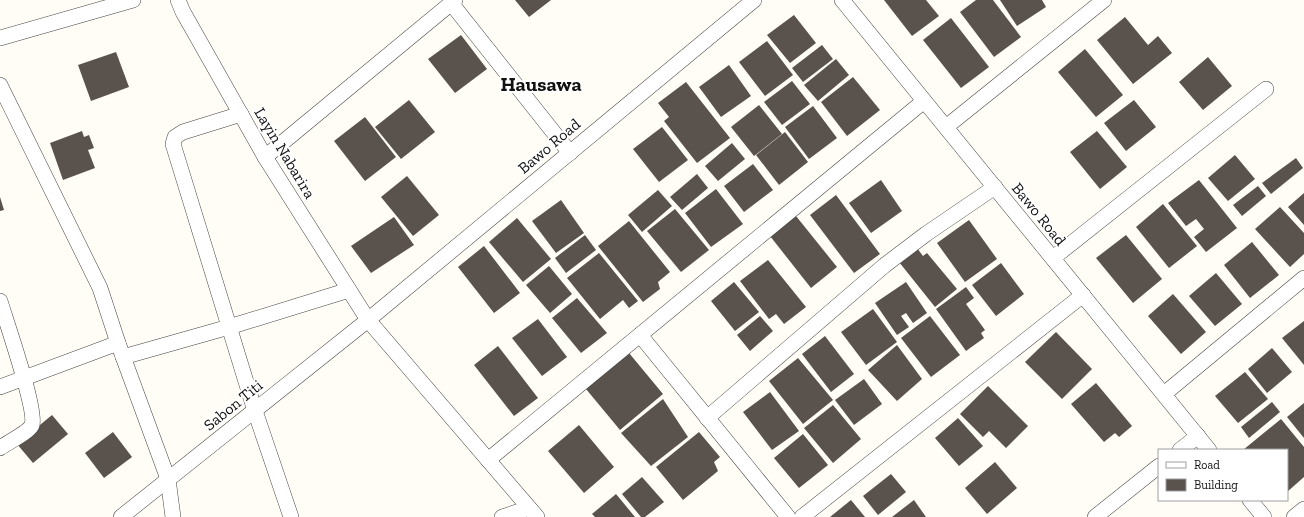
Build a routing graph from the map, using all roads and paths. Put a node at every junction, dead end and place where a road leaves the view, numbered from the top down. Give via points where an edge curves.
1 (133, 0) edge
2 (178, 0) edge
3 (842, 0) edge
4 (1104, 0) edge
5 (453, 2) edge
6 (746, 2) edge
7 (0, 38) edge
8 (0, 84) edge
9 (1266, 89) dead end
10 (924, 100) junction
11 (241, 114) junction
12 (946, 127) junction
13 (570, 153) junction
14 (265, 157) junction
15 (995, 188) junction
16 (1053, 258) junction
17 (1304, 278) edge
18 (349, 290) junction
19 (1083, 295) junction
20 (0, 301) edge
21 (368, 320) junction
22 (229, 327) junction
23 (640, 335) junction
24 (118, 343) junction
25 (123, 357) junction
26 (25, 378) junction
27 (0, 387) edge
28 (1164, 394) junction
29 (255, 411) junction
30 (707, 418) junction
31 (1198, 436) junction
32 (0, 448) edge
33 (1181, 449) edge
34 (1208, 449) edge
35 (488, 460) junction
36 (1158, 467) edge
37 (168, 480) junction
38 (1251, 501) edge
39 (1304, 509) edge
40 (533, 512) edge
41 (121, 517) edge
42 (173, 517) edge
43 (291, 517) edge
44 (502, 517) edge
45 (788, 517) edge
46 (802, 517) edge
47 (1095, 517) edge
48 (1264, 517) edge
49 (1294, 517) edge

1 - 7 street
2 - 11 street, Layin Nabarira
3 - 10 street, Bawo Road
4 - 12 street
5 - 13 street
5 - 14 street
6 - 13 street, Bawo Road
8 - 24 street via 100,288
9 - 16 street
10 - 12 street, Bawo Road
10 - 23 street
11 - 14 street, Layin Nabarira
11 - 22 street via 183,132 173,141
12 - 15 street, Bawo Road
13 - 21 street, Bawo Road
14 - 18 street, Layin Nabarira
15 - 16 street, Bawo Road
15 - 30 street via 885,265
16 - 19 street, Bawo Road
17 - 28 street
18 - 21 street, Layin Nabarira
18 - 22 street
19 - 28 street, Bawo Road
19 - 46 street
20 - 26 street
21 - 29 street, Sabon Titi
21 - 35 street, Layin Nabarira
22 - 25 street
22 - 29 street
23 - 30 street
23 - 35 street
24 - 25 street
24 - 26 street
25 - 37 street
26 - 27 street
26 - 32 street via 32,426
28 - 31 street, Bawo Road
29 - 37 street, Sabon Titi
29 - 43 street
30 - 45 street
31 - 33 street
31 - 34 street, Bawo Road
35 - 40 street, Layin Nabarira
36 - 47 street
37 - 41 street, Sabon Titi
37 - 42 street
38 - 48 street
39 - 49 street
40 - 44 street

